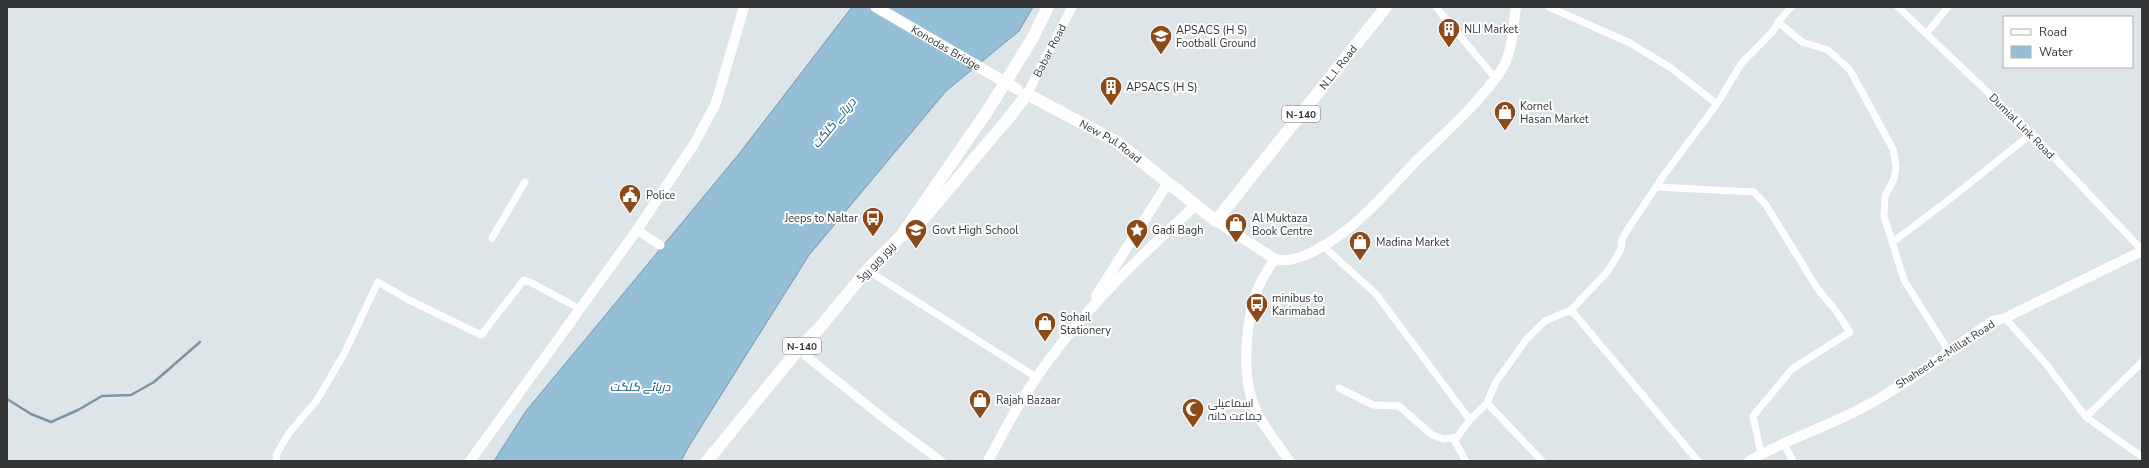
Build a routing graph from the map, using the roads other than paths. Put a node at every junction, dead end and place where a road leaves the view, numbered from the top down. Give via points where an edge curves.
1 (744, 7) edge
2 (876, 7) edge
3 (1048, 7) edge
4 (1072, 7) edge
5 (1386, 7) edge
6 (1436, 7) edge
7 (1516, 7) edge
8 (1549, 7) edge
9 (1791, 7) edge
10 (1898, 7) edge
11 (1948, 7) edge
12 (1778, 22) junction
13 (1926, 34) junction
14 (1495, 78) junction
15 (1022, 92) junction
16 (1717, 104) junction
17 (2031, 134) junction
18 (525, 182) dead end
19 (1168, 183) junction
20 (1656, 187) junction
21 (1196, 205) junction
22 (1216, 221) junction
23 (637, 230) junction
24 (901, 236) junction
25 (492, 238) dead end
26 (1893, 242) junction
27 (660, 245) dead end
28 (1323, 246) junction
29 (2142, 250) edge
30 (1123, 254) junction
31 (1275, 259) junction
32 (1133, 263) junction
33 (867, 270) junction
34 (580, 309) junction
35 (1571, 310) junction
36 (2005, 318) junction
37 (1082, 319) junction
38 (1948, 350) junction
39 (806, 356) dead end
40 (2142, 362) edge
41 (1036, 377) junction
42 (1339, 388) dead end
43 (1486, 403) junction
44 (2086, 417) junction
45 (1470, 420) junction
46 (1453, 438) junction
47 (1783, 442) junction
48 (1762, 454) junction
49 (2142, 456) edge
50 (277, 461) edge
51 (470, 461) edge
52 (707, 461) edge
53 (941, 461) edge
54 (988, 461) edge
55 (1288, 461) edge
56 (1466, 461) edge
57 (1542, 461) edge
58 (1698, 461) edge
59 (1749, 461) edge
60 (1794, 461) edge

1 - 23 main road via 712,112 679,169
2 - 15 main road, Konodas Bridge
3 - 24 highway, ریور ویو روڈ via 1031,41 988,110
4 - 15 street, Babar Road
5 - 22 highway, N.L.I. Road / N-140
6 - 14 street
7 - 14 main road via 1508,56
8 - 16 street via 1630,43 1671,68
9 - 12 street
10 - 13 street, Dumial Link Road
11 - 13 street
12 - 16 street via 1774,30 1741,64
12 - 26 street via 1802,42 1828,50 1850,70 1893,149 1896,166 1894,179 1885,196 1884,216
13 - 17 street, Dumial Link Road
14 - 28 main road via 1357,221
15 - 19 highway, New Pul Road via 1117,142
15 - 24 highway, N-140 via 1012,114 920,223 912,231
16 - 20 street
17 - 26 street
17 - 29 street, Dumial Link Road
18 - 25 street
19 - 21 highway, New Pul Road
19 - 30 main road
20 - 35 street via 1622,239 1617,258
20 - 48 street via 1754,192 1766,205 1817,288 1850,332 1792,369 1753,416
21 - 22 highway
21 - 32 main road
22 - 31 main road
23 - 27 street
23 - 34 main road
24 - 33 highway, ریور ویو روڈ / N-140
26 - 38 street via 1904,280
28 - 31 main road via 1290,261
28 - 45 street via 1376,294
29 - 36 main road, Shaheed-e-Millat Road
30 - 32 main road
30 - 37 main road
31 - 55 main road via 1257,290 1252,309 1248,341 1249,389 1253,402
32 - 37 main road
33 - 41 street
33 - 52 highway, ریور ویو روڈ / N-140
34 - 50 street via 524,280 482,335 378,282 344,354 317,400 282,444 276,454
34 - 51 main road
35 - 43 street via 1545,321 1526,340 1496,382
35 - 58 street
36 - 38 main road, Shaheed-e-Millat Road via 1992,320
36 - 44 street via 2065,387
37 - 41 main road
38 - 47 main road, Shaheed-e-Millat Road via 1860,409
39 - 53 street
40 - 44 street
41 - 54 main road
42 - 46 street via 1373,405 1399,406 1432,435 1444,439
43 - 45 street
43 - 57 street
44 - 49 street
45 - 46 street via 1457,437
46 - 56 street
47 - 48 main road, Shaheed-e-Millat Road
47 - 60 street
48 - 59 main road, Shaheed-e-Millat Road

